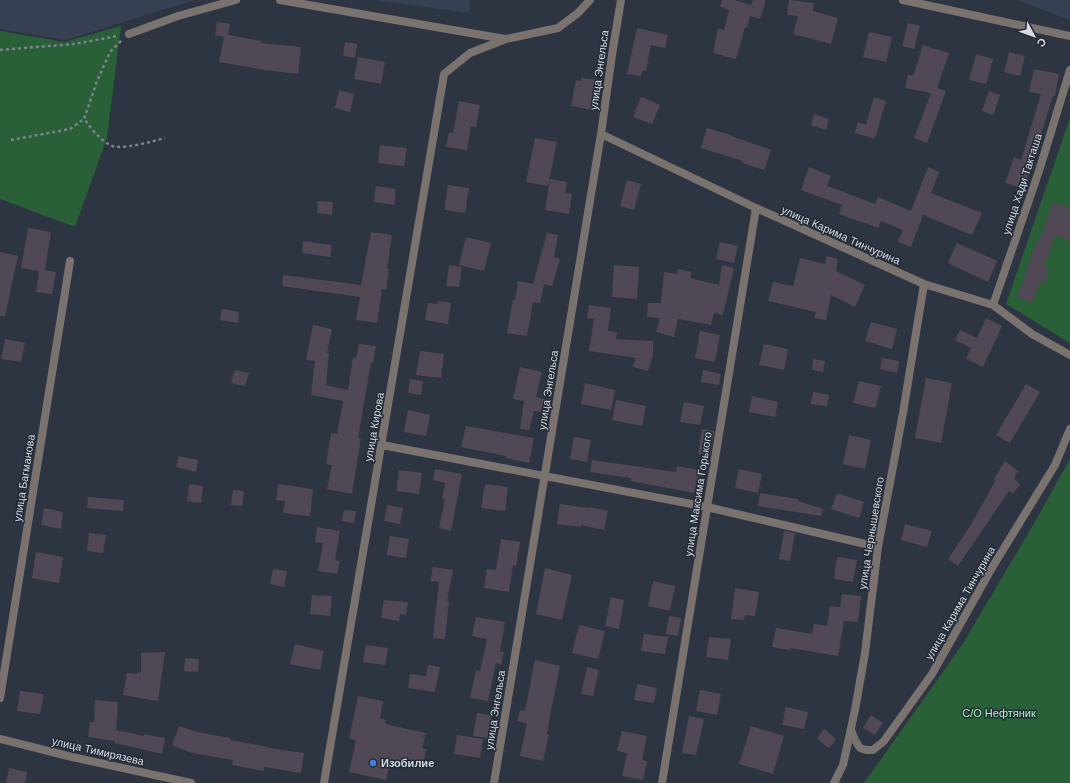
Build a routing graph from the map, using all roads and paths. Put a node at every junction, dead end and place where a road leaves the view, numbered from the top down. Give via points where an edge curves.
1 (236, 0) edge
2 (280, 0) edge
3 (590, 0) edge
4 (621, 0) edge
5 (903, 0) edge
6 (129, 34) junction
7 (1070, 36) edge
8 (506, 39) junction
9 (0, 50) edge
10 (1070, 70) edge
11 (84, 119) junction
12 (601, 134) junction
13 (165, 138) dead end
14 (11, 140) dead end
15 (756, 208) junction
16 (70, 261) dead end
17 (924, 284) junction
18 (993, 305) junction
19 (1070, 355) edge
20 (1070, 429) edge
21 (382, 445) junction
22 (544, 476) junction
23 (707, 507) junction
24 (878, 546) junction
25 (0, 698) edge
26 (851, 730) junction
27 (0, 738) edge
28 (191, 783) edge
29 (324, 783) edge
30 (494, 783) edge
31 (662, 783) edge
32 (834, 783) edge

1 - 6 street via 178,16
2 - 8 street
3 - 8 street via 558,28
4 - 12 street, улица Энгельса
5 - 7 street
6 - 9 path via 74,44
6 - 11 path via 110,52
8 - 21 street, улица Кирова via 470,53 444,74
10 - 18 street, улица Хади Такташа
11 - 13 path via 94,132 111,146 120,147
11 - 14 path via 70,129
12 - 15 street, улица Карима Тинчурина
12 - 22 street, улица Энгельса
15 - 17 street, улица Карима Тинчурина
15 - 23 street, улица Максима Горького
16 - 25 street, улица Багманова
17 - 18 street, улица Карима Тинчурина
17 - 24 street, улица Чернышевского
18 - 19 street, улица Карима Тинчурина via 1032,334
20 - 26 street, улица Карима Тинчурина via 1055,465 992,566 932,674 884,741 873,750 860,748
21 - 22 street
21 - 29 street, улица Кирова
22 - 23 street
22 - 30 street, улица Энгельса
23 - 24 street
23 - 31 street, улица Максима Горького
24 - 26 street, улица Чернышевского via 865,653
26 - 32 street, улица Чернышевского via 843,765
27 - 28 street, улица Тимирязева

